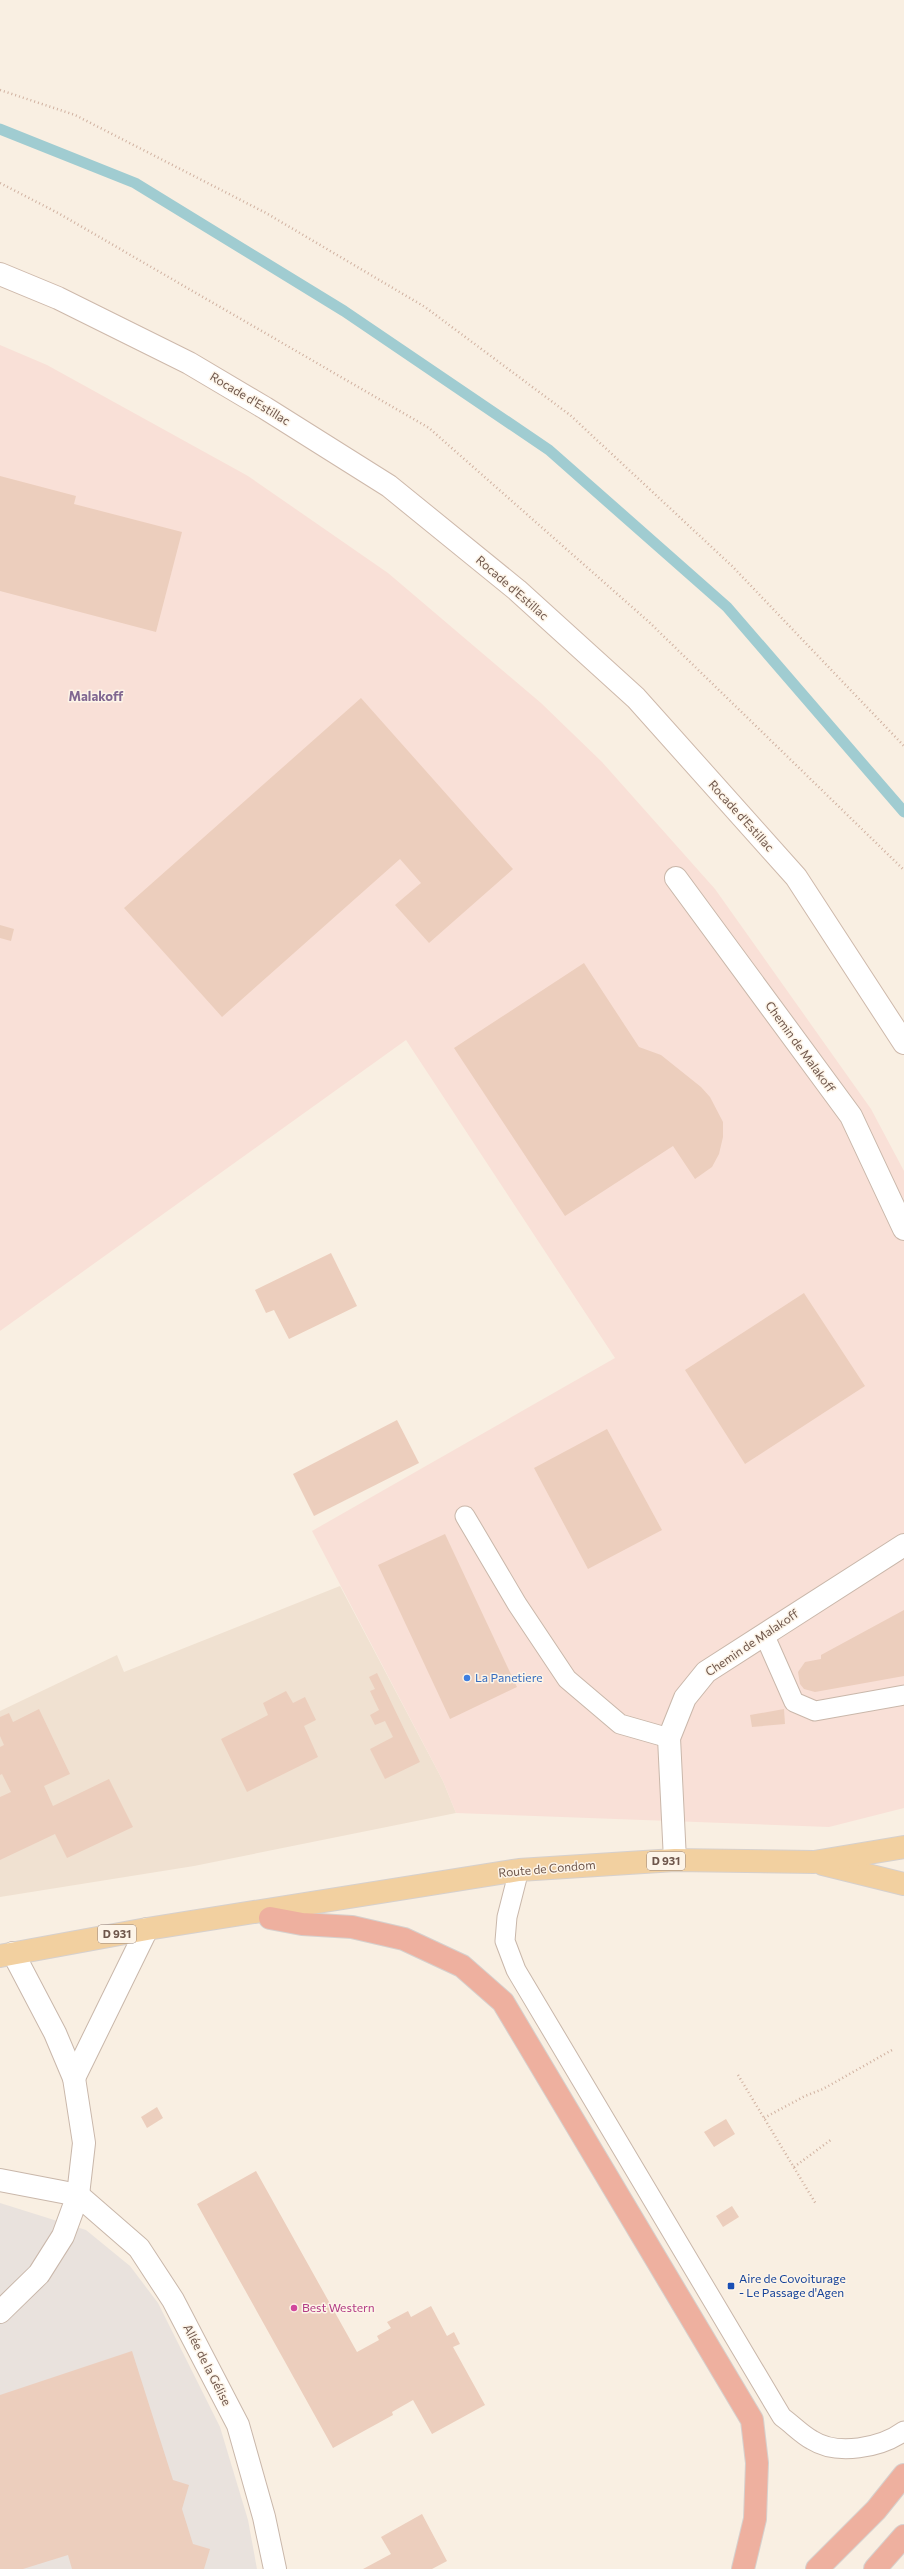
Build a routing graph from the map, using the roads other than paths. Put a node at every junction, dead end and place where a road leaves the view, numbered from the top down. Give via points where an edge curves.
1 (0, 274) edge
2 (676, 878) dead end
3 (904, 1043) edge
4 (904, 1229) edge
5 (465, 1516) dead end
6 (904, 1545) edge
7 (764, 1634) junction
8 (904, 1696) edge
9 (669, 1738) junction
10 (904, 1847) edge
11 (675, 1860) junction
12 (814, 1862) junction
13 (519, 1870) junction
14 (904, 1884) edge
15 (276, 1912) junction
16 (147, 1928) junction
17 (7, 1955) edge
18 (74, 2078) junction
19 (0, 2180) edge
20 (78, 2195) junction
21 (0, 2312) edge
22 (904, 2431) edge
23 (904, 2475) edge
24 (904, 2536) edge
25 (275, 2569) edge
26 (743, 2569) edge
27 (817, 2569) edge
28 (875, 2569) edge

1 - 3 street, Rocade d'Estillac via 58,298 189,363 265,408 388,486 516,590 636,698 796,878
2 - 4 street, Chemin de Malakoff via 851,1116
5 - 9 lane via 517,1604 567,1678 620,1724
6 - 7 street, Chemin de Malakoff
7 - 8 lane via 794,1702 815,1711
7 - 9 street, Chemin de Malakoff via 706,1672 685,1698
9 - 11 street, Chemin de Malakoff
10 - 12 main road, Route de Condom / D 931
11 - 12 main road, Route de Condom / D 931
11 - 13 main road, Route de Condom / D 931
12 - 14 main road, Route de Condom / D 931
13 - 15 main road, Route de Condom / D 931
13 - 22 lane via 507,1917 505,1940 516,1970 782,2417 813,2441 842,2449 866,2446 897,2436
15 - 16 main road, Route de Condom / D 931 via 234,1915
15 - 26 highway via 302,1924 352,1926 404,1939 462,1966 503,2002 752,2420 757,2463 754,2519
16 - 17 main road, Route de Condom / D 931
16 - 18 street
17 - 18 street via 55,2033
18 - 20 street via 84,2143
19 - 20 street
20 - 21 street via 63,2236 39,2274
20 - 25 street, Allée de la Gélise via 139,2248 173,2300 238,2425 264,2517
23 - 27 highway via 876,2510
24 - 28 highway

